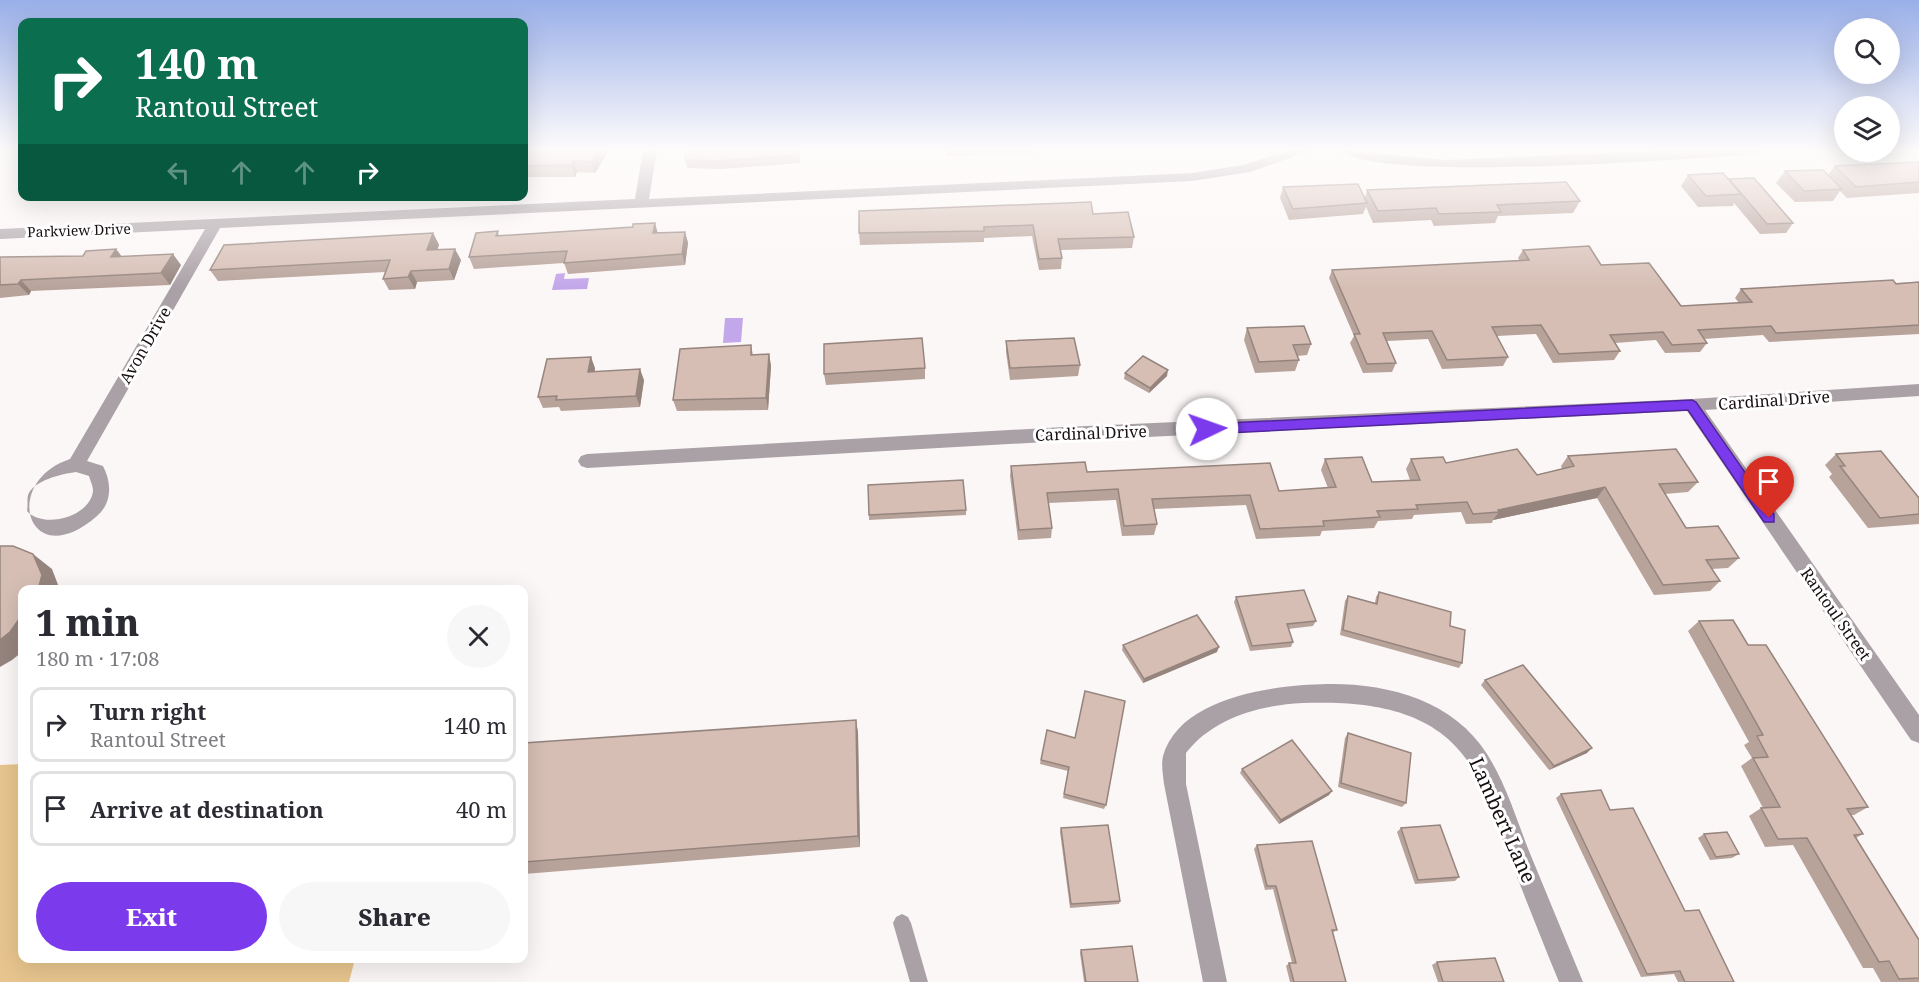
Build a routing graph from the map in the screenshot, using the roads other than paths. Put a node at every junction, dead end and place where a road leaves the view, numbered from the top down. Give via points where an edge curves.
1 (642, 196) edge
2 (777, 196) edge
3 (641, 202) junction
4 (215, 224) junction
5 (0, 234) edge
6 (1919, 390) edge
7 (1692, 405) junction
8 (587, 461) dead end
9 (76, 465) junction
10 (1919, 733) edge
11 (902, 923) dead end
12 (919, 982) edge
13 (1215, 982) edge
14 (1571, 982) edge

1 - 3 street
2 - 3 street, Parkview Drive
3 - 4 street, Parkview Drive
4 - 5 street, Parkview Drive
4 - 9 street, Avon Drive
6 - 7 street, Cardinal Drive
7 - 8 street, Cardinal Drive
7 - 10 street, Rantoul Street
9 - 9 street via 46,472 22,489 9,509 15,525 37,530 53,527 84,511 95,500 102,479 97,471
11 - 12 lane
13 - 14 street, Lambert Lane via 1174,784 1174,756 1188,736 1207,721 1246,702 1338,692 1382,696 1412,705 1438,718 1474,752 1502,810

